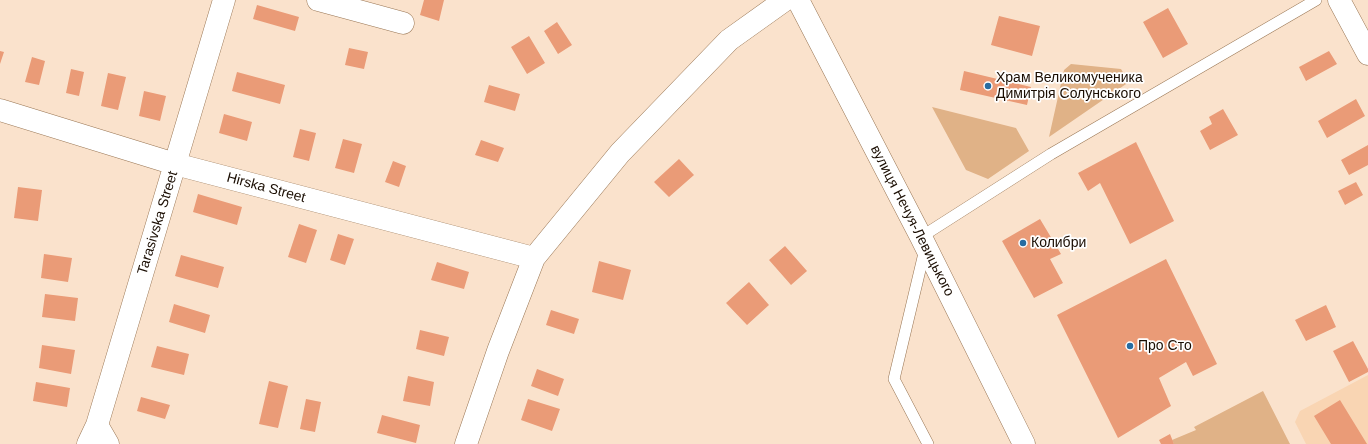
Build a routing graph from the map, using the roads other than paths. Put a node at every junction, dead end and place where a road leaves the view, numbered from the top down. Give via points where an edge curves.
1 (224, 0) edge
2 (318, 0) edge
3 (785, 0) edge
4 (798, 0) edge
5 (1316, 0) edge
6 (1339, 0) edge
7 (403, 23) dead end
8 (1368, 54) edge
9 (0, 110) edge
10 (175, 164) junction
11 (923, 242) junction
12 (534, 258) junction
13 (93, 434) edge
14 (108, 444) edge
15 (466, 444) edge
16 (928, 444) edge
17 (1024, 444) edge

1 - 10 street, Tarasivska Street
2 - 7 street
3 - 12 street via 729,40 620,153
4 - 11 street, вулиця Нечуя-Левицького
5 - 11 lane via 1051,154
6 - 8 street
9 - 10 street, Hirska Street
10 - 12 street, Hirska Street
10 - 13 street, Tarasivska Street
11 - 16 lane via 894,379
11 - 17 street, вулиця Нечуя-Левицького
12 - 15 street
13 - 14 street

